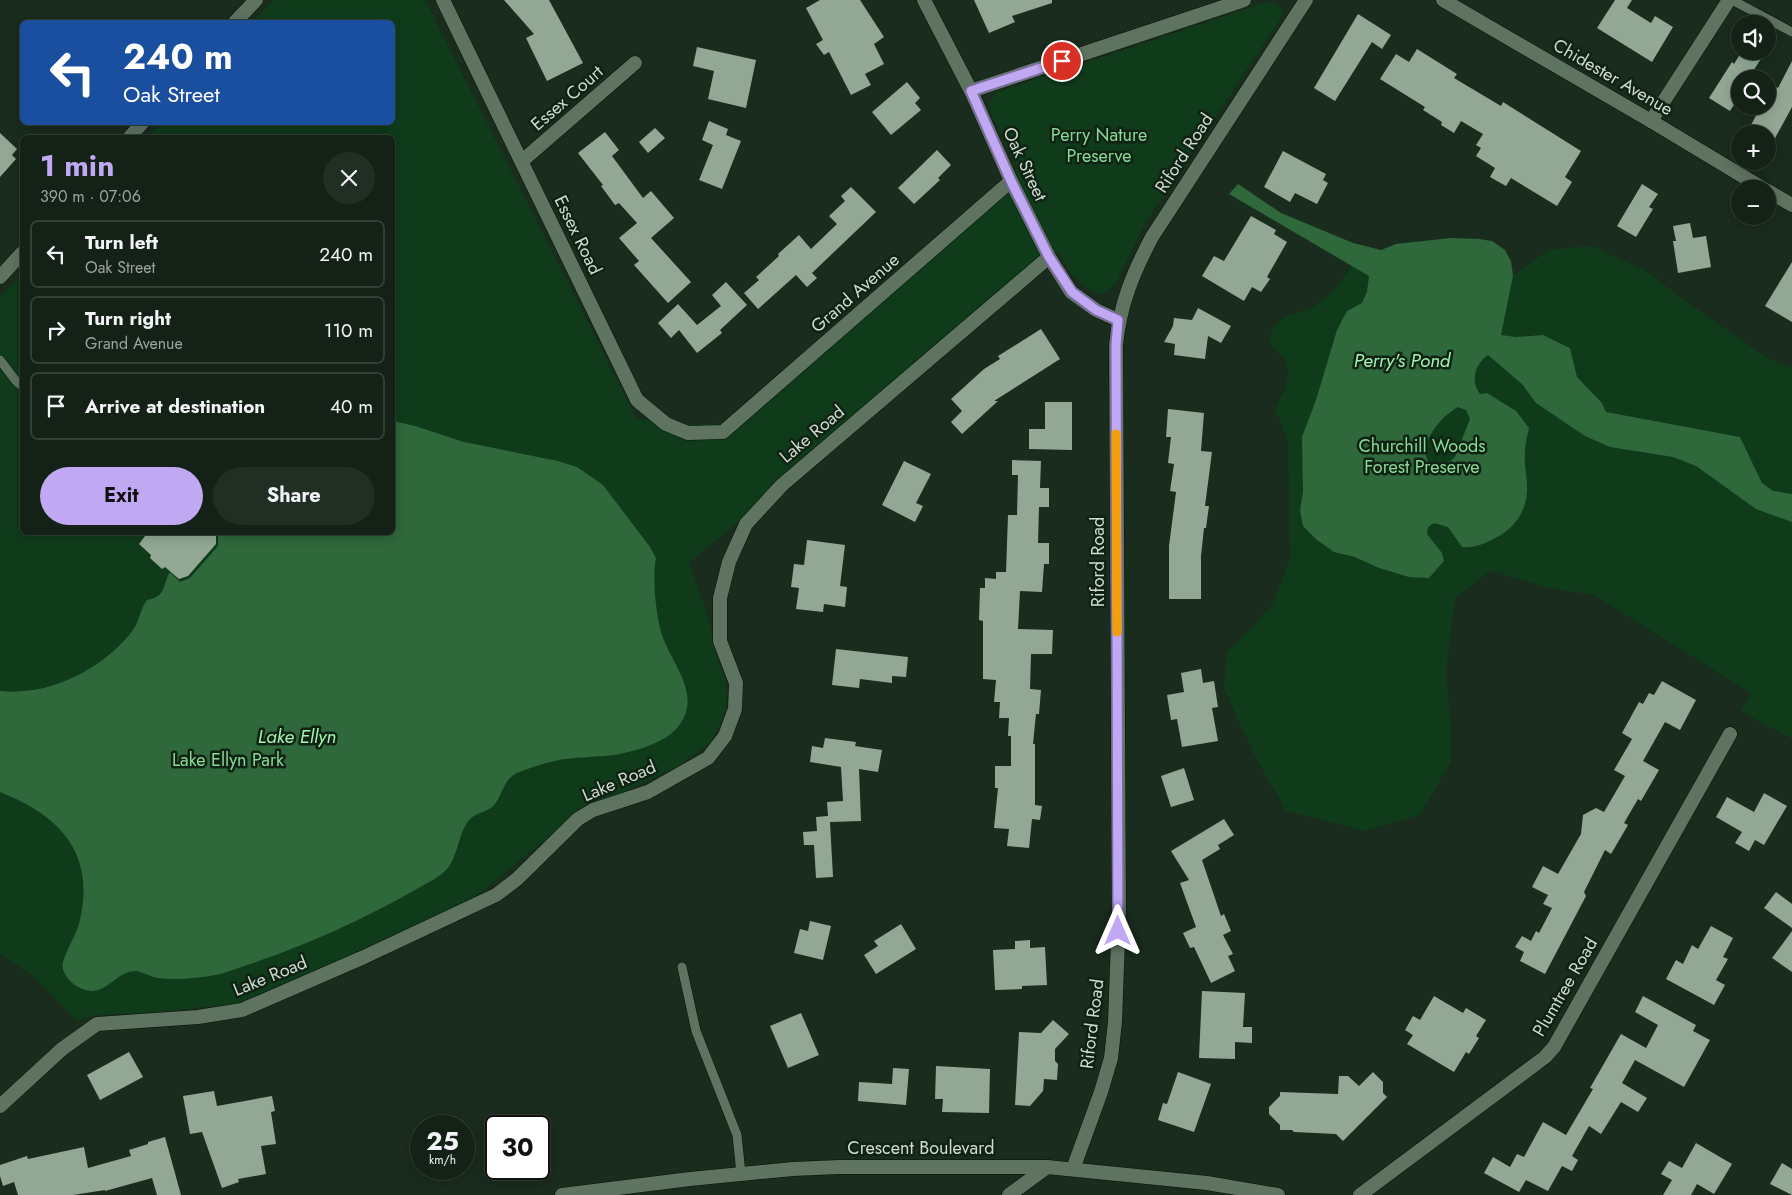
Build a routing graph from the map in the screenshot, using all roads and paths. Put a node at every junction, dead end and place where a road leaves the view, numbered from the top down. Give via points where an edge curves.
1 (256, 0) edge
2 (443, 0) edge
3 (924, 0) edge
4 (1244, 0) edge
5 (1443, 0) edge
6 (1731, 0) edge
7 (1303, 1) edge
8 (237, 20) edge
9 (1792, 32) edge
10 (636, 63) dead end
11 (971, 91) junction
12 (1651, 121) junction
13 (140, 125) edge
14 (132, 135) edge
15 (522, 161) junction
16 (1749, 180) edge
17 (1011, 181) junction
18 (1776, 196) edge
19 (1792, 205) edge
20 (20, 254) edge
21 (1049, 257) junction
22 (0, 277) edge
23 (1118, 320) junction
24 (0, 360) edge
25 (20, 384) edge
26 (723, 432) joint
27 (1730, 734) dead end
28 (682, 967) dead end
29 (0, 1106) edge
30 (1047, 1167) junction
31 (1072, 1169) junction
32 (741, 1174) junction
33 (562, 1195) edge
34 (1009, 1195) edge
35 (1278, 1195) edge
36 (1360, 1195) edge

1 - 8 street
2 - 15 street, Essex Road
3 - 11 street, Oak Street
4 - 11 street
5 - 12 street, Chidester Avenue
6 - 9 lane
6 - 12 street
7 - 23 street, Riford Road via 1152,237 1134,269
10 - 15 street, Essex Court
11 - 17 street, Oak Street
12 - 16 street, Chidester Avenue
13 - 14 street
15 - 26 street, Essex Road via 637,400 666,424 688,433
17 - 21 street, Oak Street
17 - 26 street, Grand Avenue
18 - 19 street
20 - 22 street
21 - 23 street, Oak Street via 1072,292 1096,310
21 - 29 street, Lake Road via 782,485 746,524 728,562 720,598 720,641 736,683 735,709 725,736 708,758 648,792 593,810 578,819 517,880 496,895 364,957 242,1010 198,1017 97,1024 62,1049
23 - 31 street, Riford Road via 1119,912 1115,1013 1111,1058
24 - 25 lane
27 - 36 street, Plumtree Road via 1554,1047
28 - 32 lane via 696,1031 737,1135
30 - 31 street, Crescent Boulevard
30 - 32 street, Crescent Boulevard via 839,1167
30 - 34 street
31 - 35 street, Crescent Boulevard
32 - 33 street, Crescent Boulevard

